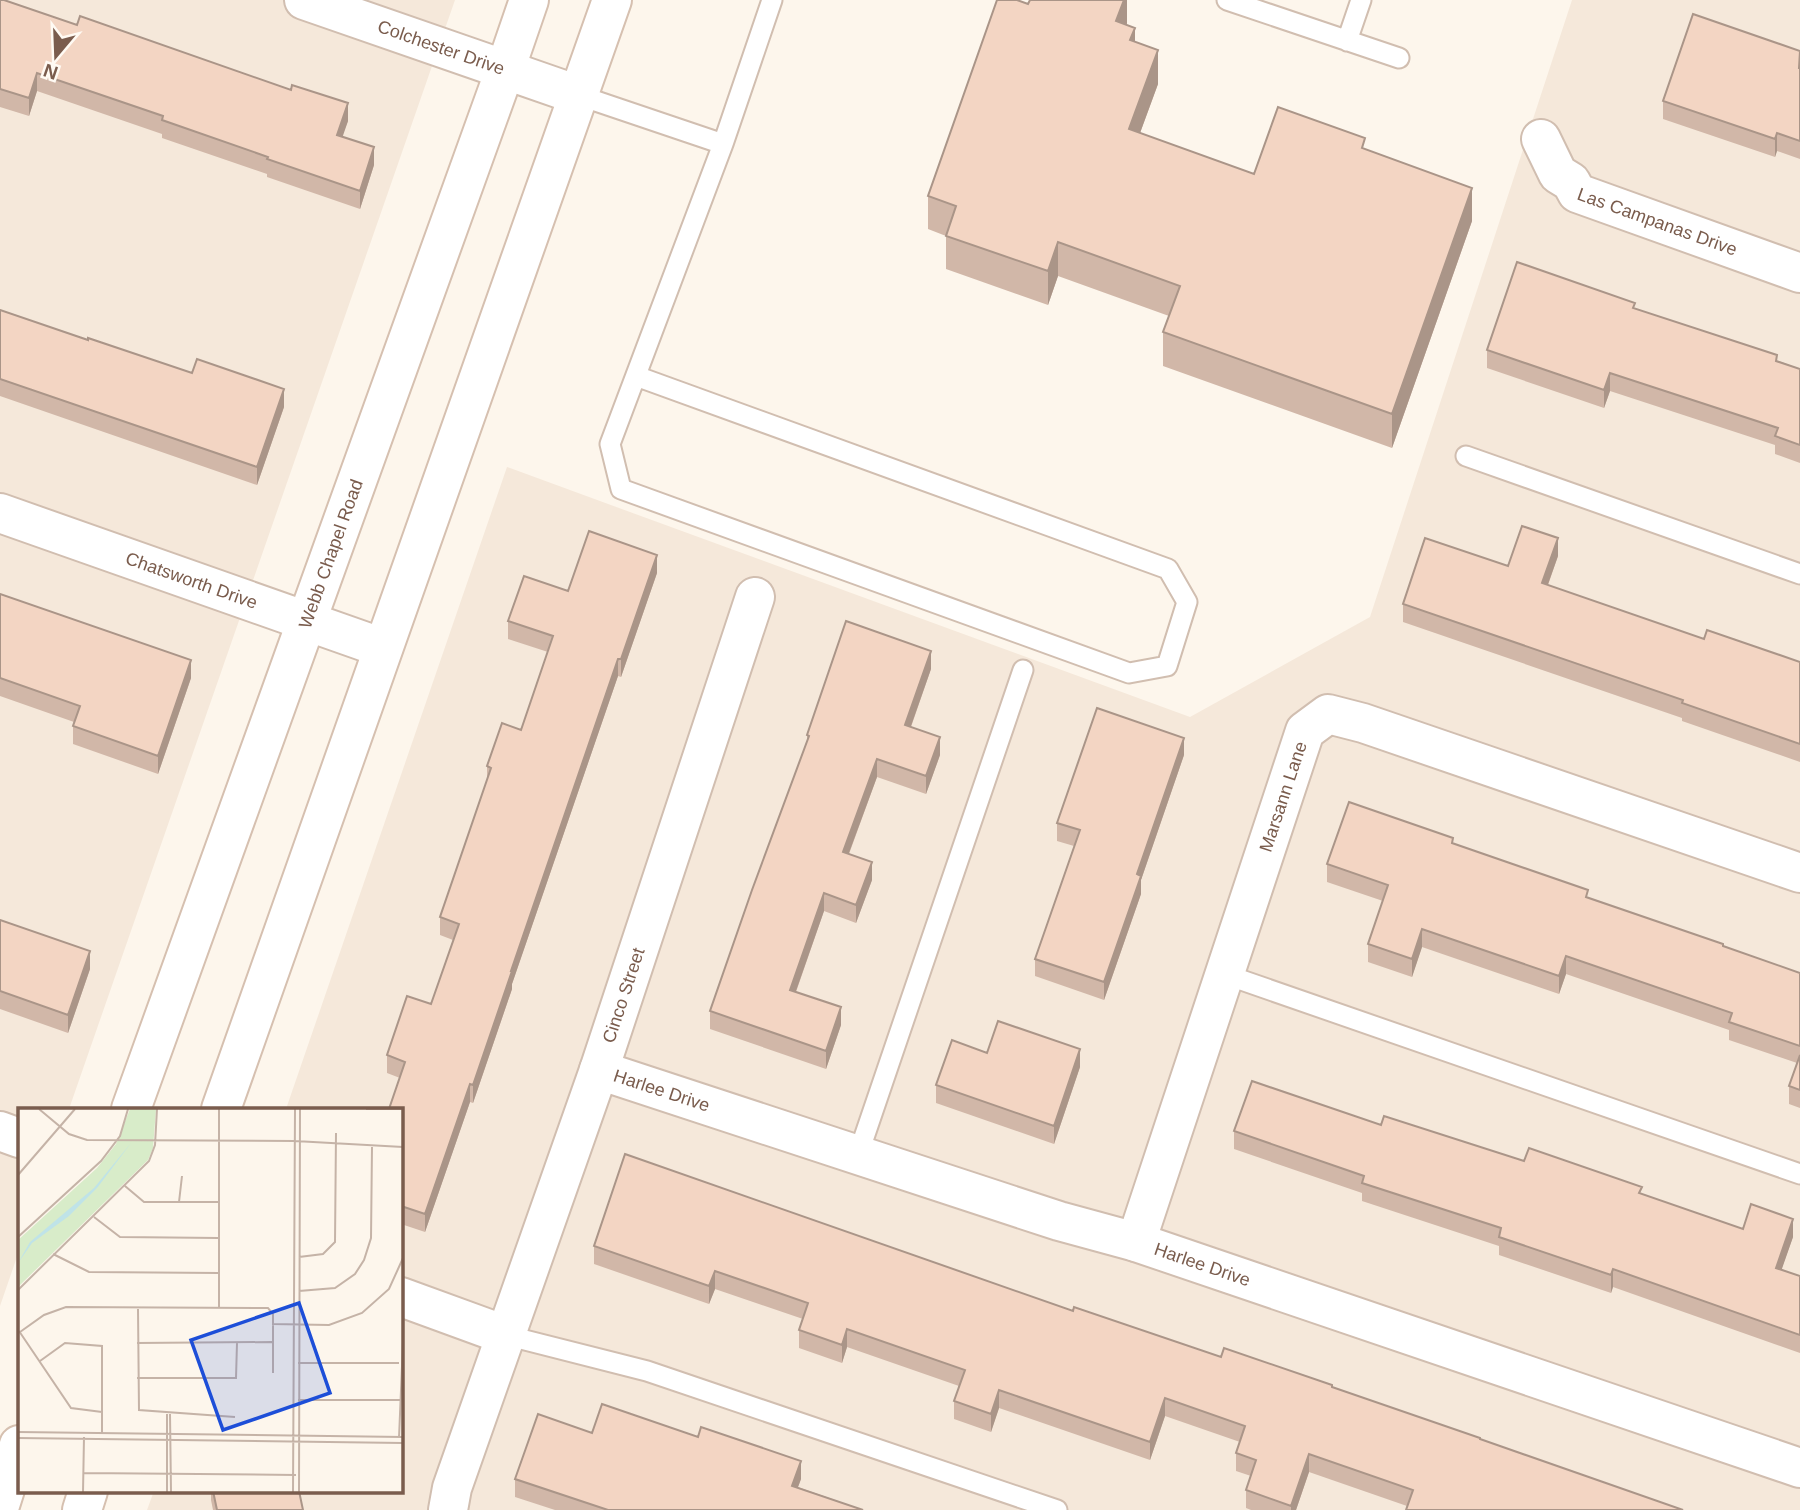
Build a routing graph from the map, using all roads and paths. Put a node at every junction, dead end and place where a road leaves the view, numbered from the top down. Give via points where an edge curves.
1 (304, 0) edge
2 (529, 0) edge
3 (612, 0) edge
4 (772, 0) edge
5 (1227, 0) edge
6 (1361, 0) edge
7 (1347, 41) junction
8 (1399, 58) dead end
9 (505, 70) junction
10 (578, 95) junction
11 (1541, 139) dead end
12 (723, 144) junction
13 (1800, 273) edge
14 (636, 376) junction
15 (1466, 456) dead end
16 (0, 513) edge
17 (1800, 574) edge
18 (755, 597) dead end
19 (308, 622) junction
20 (383, 648) junction
21 (1023, 670) dead end
22 (1800, 873) edge
23 (1224, 974) junction
24 (599, 1070) junction
25 (131, 1108) edge
26 (221, 1108) edge
27 (0, 1131) edge
28 (18, 1138) edge
29 (858, 1155) junction
30 (1800, 1174) edge
31 (1136, 1242) junction
32 (402, 1297) edge
33 (505, 1335) junction
34 (18, 1448) edge
35 (1800, 1468) edge
36 (88, 1492) edge
37 (0, 1505) edge
38 (82, 1510) edge
39 (448, 1510) edge
40 (1057, 1510) edge

1 - 9 street, Colchester Drive
2 - 9 street, Webb Chapel Road
3 - 10 street
4 - 12 lane
5 - 7 lane
6 - 7 lane
7 - 8 lane
9 - 10 street, Colchester Drive
9 - 19 street, Webb Chapel Road
10 - 12 lane
10 - 20 street
11 - 13 street, Las Campanas Drive via 1558,174 1577,193
12 - 14 lane
14 - 14 lane via 610,444 621,489 1129,673 1167,666 1187,602 1168,569
15 - 17 lane
16 - 19 street, Chatsworth Drive
18 - 24 street, Cinco Street
19 - 20 street, Chatsworth Drive
19 - 25 street, Webb Chapel Road
20 - 26 street
21 - 29 lane
22 - 23 street, Marsann Lane via 1363,723 1328,715 1305,731
23 - 30 lane
23 - 31 street, Marsann Lane
24 - 29 street, Harlee Drive
24 - 33 street, Cinco Street
27 - 28 street
29 - 31 street, Harlee Drive
31 - 35 street, Harlee Drive
32 - 33 street
33 - 39 street, Cinco Street
33 - 40 lane via 647,1371
34 - 37 street
36 - 38 street

